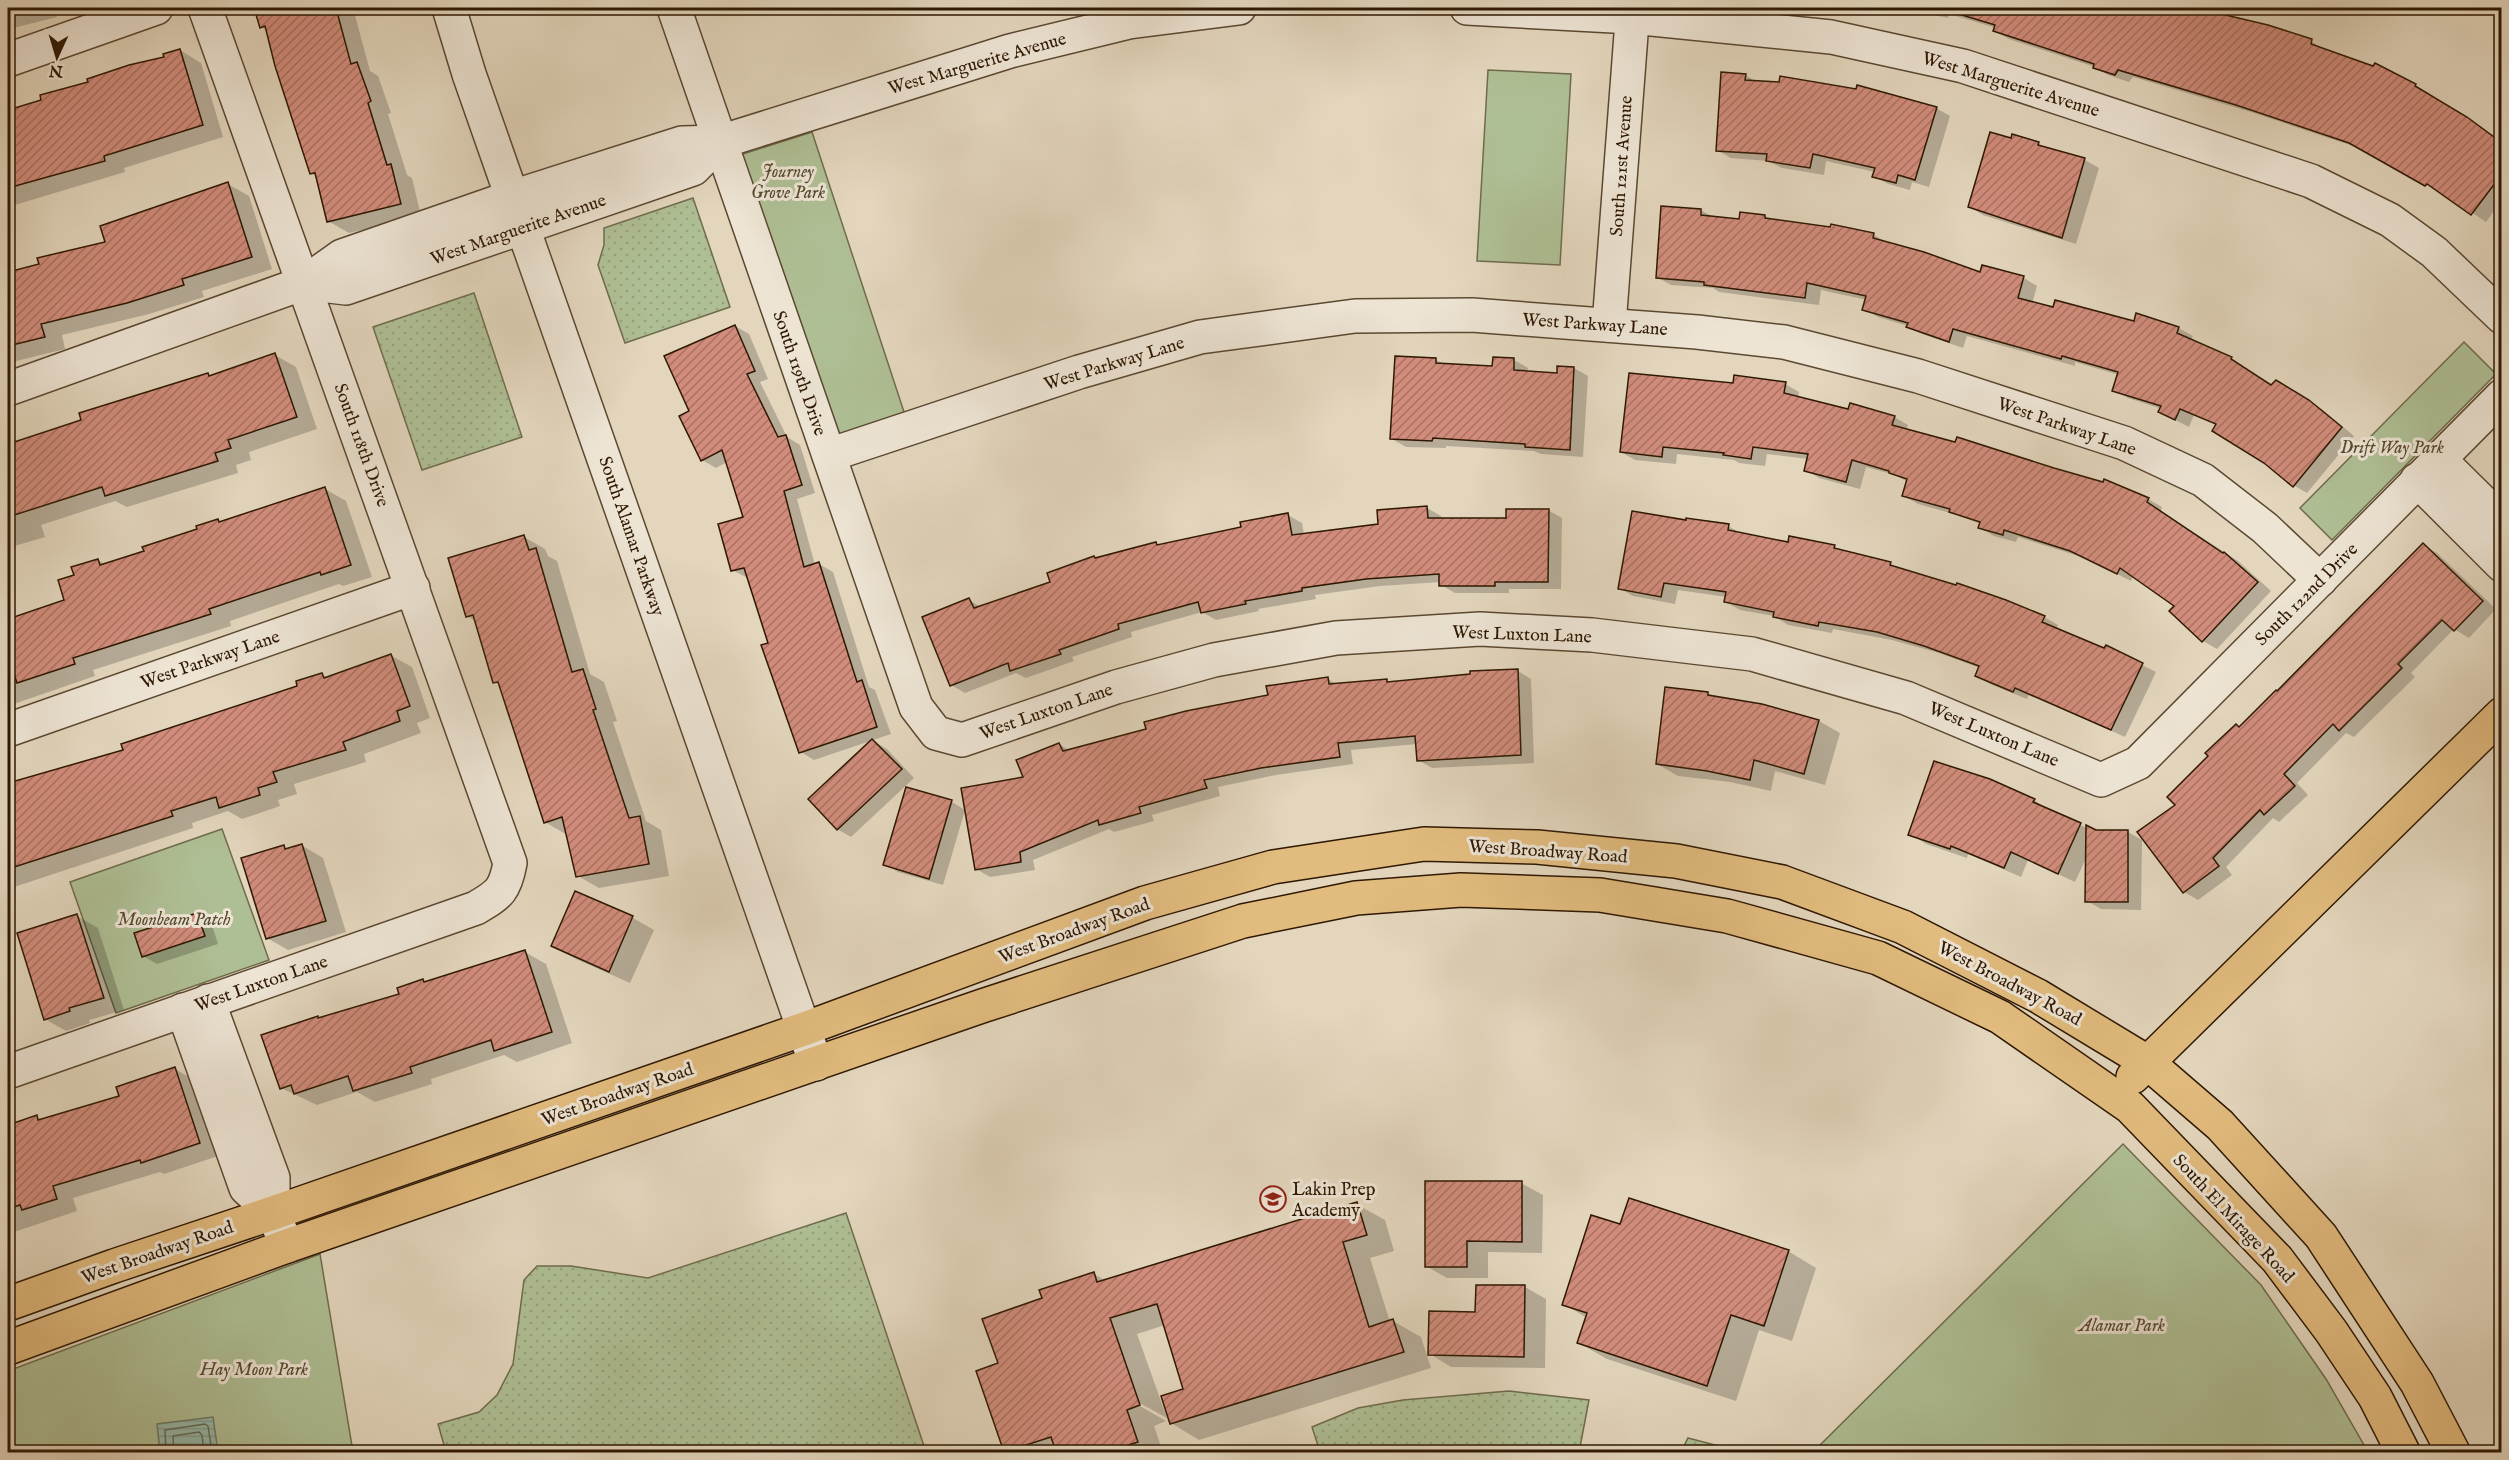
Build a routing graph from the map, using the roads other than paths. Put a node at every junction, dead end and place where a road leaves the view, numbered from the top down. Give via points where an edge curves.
1 (156, 8) edge
2 (205, 8) edge
3 (449, 8) edge
4 (674, 8) edge
5 (1239, 8) edge
6 (1467, 8) edge
7 (1632, 12) edge
8 (8, 60) edge
9 (720, 142) junction
10 (512, 197) junction
11 (523, 227) junction
12 (304, 284) junction
13 (2502, 317) edge
14 (1609, 325) junction
15 (8, 389) edge
16 (2502, 396) edge
17 (829, 455) junction
18 (2428, 470) junction
19 (2502, 521) edge
20 (2502, 566) edge
21 (2320, 580) junction
22 (413, 588) junction
23 (2502, 714) edge
24 (8, 730) edge
25 (936, 733) joint
26 (2101, 780) joint
27 (507, 883) joint
28 (196, 1005) junction
29 (804, 1029) junction
30 (2147, 1062) junction
31 (816, 1064) junction
32 (8, 1072) edge
33 (2115, 1096) junction
34 (273, 1213) junction
35 (287, 1246) junction
36 (8, 1304) edge
37 (8, 1348) edge
38 (2403, 1452) edge
39 (2453, 1452) edge

1 - 8 street
2 - 12 street, South 118th Drive
3 - 10 street, South Alamar Parkway
4 - 9 street, South 119th Drive
5 - 9 street, West Marguerite Avenue via 1129,22 1010,51
6 - 7 street, West Marguerite Avenue
7 - 13 street, West Marguerite Avenue via 1831,37 1964,66 2311,181 2390,220 2434,252
7 - 14 street, South 121st Avenue
9 - 10 street, West Marguerite Avenue via 682,143
9 - 11 street, West Marguerite Avenue via 693,169
9 - 17 street, South 119th Drive
10 - 11 street, South Alamar Parkway
10 - 12 street, West Marguerite Avenue via 342,256
11 - 12 street, West Marguerite Avenue via 346,288
11 - 29 street, South Alamar Parkway
12 - 15 street, West Marguerite Avenue
12 - 22 street, South 118th Drive
14 - 17 street, West Parkway Lane via 1472,315 1355,316 1200,337 1079,372
14 - 21 street, West Parkway Lane via 1784,342 1918,376 2124,443 2203,480 2265,528
16 - 18 street, South 122nd Drive
17 - 25 street, South 119th Drive via 916,707
18 - 19 street
18 - 20 street
18 - 21 street, South 122nd Drive
21 - 26 street, South 122nd Drive via 2138,763
22 - 24 street, West Parkway Lane
22 - 27 street, South 118th Drive via 510,862
23 - 30 main road
25 - 26 street, West Luxton Lane via 962,740 1116,687 1214,660 1336,639 1480,629 1601,636 1752,654 1906,698
27 - 28 street, West Luxton Lane via 498,895 476,908
28 - 32 street, West Luxton Lane
28 - 34 street via 273,1178
29 - 30 main road, West Broadway Road via 1145,903 1273,867 1424,844 1537,847 1676,861 1782,882 1903,927 2038,996
29 - 31 street, South Alamar Parkway
29 - 34 main road, West Broadway Road
30 - 33 main road
30 - 39 main road via 2220,1125 2321,1236 2417,1383
31 - 33 main road, West Broadway Road via 1243,921 1356,898 1461,890 1623,899 1727,916 1878,958 2000,1017
31 - 35 main road, West Broadway Road
33 - 38 main road, South El Mirage Road via 2277,1259 2375,1397
34 - 35 street
34 - 36 main road, West Broadway Road
35 - 37 main road, West Broadway Road

